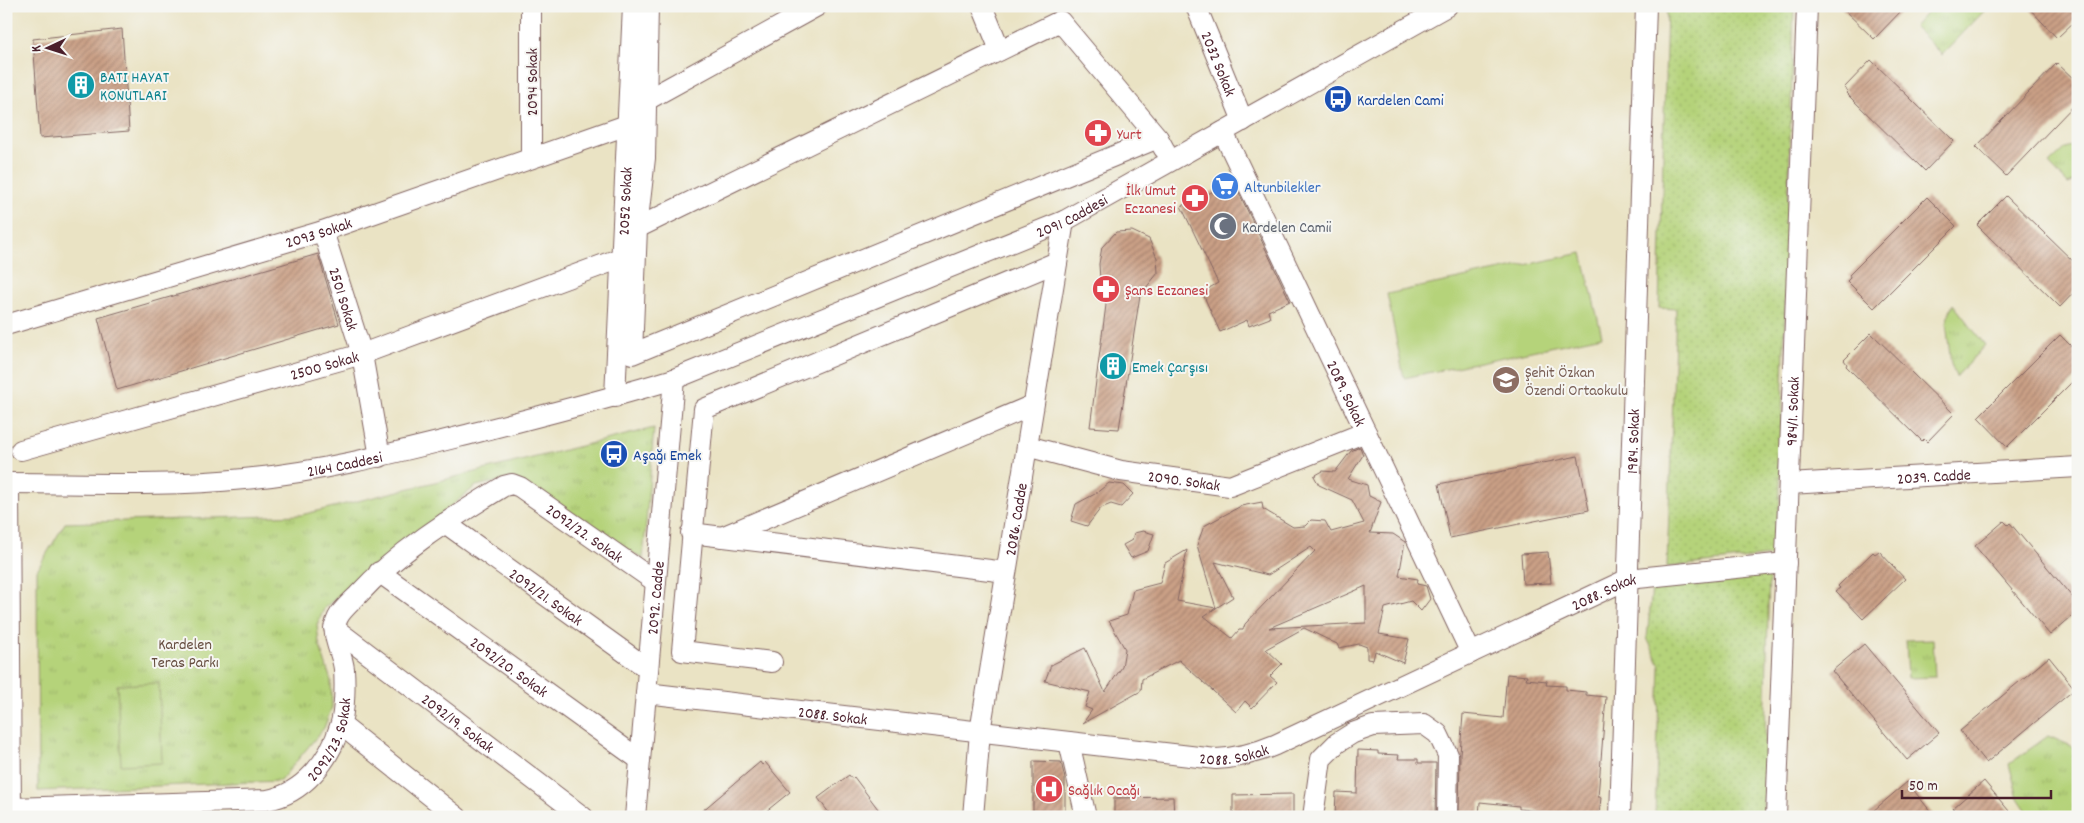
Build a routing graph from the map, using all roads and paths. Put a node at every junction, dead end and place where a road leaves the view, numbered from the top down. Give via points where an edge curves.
1 (531, 6) edge
2 (632, 6) edge
3 (648, 6) edge
4 (817, 6) edge
5 (982, 6) edge
6 (1196, 6) edge
7 (1447, 6) edge
8 (1646, 6) edge
9 (1807, 6) edge
10 (1000, 50) junction
11 (645, 101) junction
12 (1243, 121) junction
13 (627, 125) junction
14 (1223, 132) junction
15 (1158, 138) junction
16 (531, 158) junction
17 (1171, 161) junction
18 (1064, 221) junction
19 (636, 228) junction
20 (323, 231) junction
21 (621, 258) junction
22 (1057, 262) junction
23 (6, 325) edge
24 (362, 354) junction
25 (674, 379) junction
26 (615, 397) junction
27 (1033, 405) junction
28 (1366, 432) junction
29 (1027, 446) junction
30 (21, 450) dead end
31 (380, 457) junction
32 (2078, 467) edge
33 (8, 483) edge
34 (1789, 484) junction
35 (445, 523) junction
36 (691, 534) junction
37 (722, 537) junction
38 (1786, 562) junction
39 (379, 572) junction
40 (1006, 572) junction
41 (1628, 579) junction
42 (656, 582) junction
43 (334, 628) junction
44 (1471, 653) junction
45 (772, 662) dead end
46 (648, 669) junction
47 (646, 694) junction
48 (341, 725) junction
49 (980, 732) junction
50 (1069, 742) junction
51 (640, 760) junction
52 (11, 812) edge
53 (457, 817) edge
54 (584, 817) edge
55 (635, 817) edge
56 (973, 817) edge
57 (1086, 817) edge
58 (1313, 817) edge
59 (1447, 817) edge
60 (1620, 817) edge
61 (1776, 817) edge

1 - 16 street, 2094 Sokak
2 - 13 street, 2052 Sokak
3 - 11 street
4 - 11 street
5 - 10 street
6 - 12 street, 2032 Sokak
7 - 12 street, 2091 Caddesi
8 - 41 street, 1984. Sokak
9 - 34 street, 984/1. Sokak
10 - 15 street via 1060,21
10 - 19 street
11 - 19 street via 645,158
12 - 14 street, 2091 Caddesi
13 - 16 street, 2093 Sokak
13 - 21 street, 2052 Sokak
14 - 17 street, 2091 Caddesi
14 - 28 street, 2089. Sokak
15 - 17 street
15 - 19 street via 632,354
16 - 20 street, 2093 Sokak
17 - 18 street, 2091 Caddesi
18 - 22 street, 2086. Cadde
18 - 25 street, 2091 Caddesi
20 - 23 street, 2093 Sokak
20 - 24 street, 2501 Sokak
21 - 24 street, 2500 Sokak
21 - 26 street, 2052 Sokak
22 - 27 street, 2086. Cadde
22 - 36 street via 704,409
24 - 30 street, 2500 Sokak
24 - 31 street, 2501 Sokak
25 - 26 street, 2164 Caddesi
25 - 42 street, 2092. Cadde
26 - 31 street, 2164 Caddesi
27 - 29 street, 2086. Cadde
27 - 37 street
28 - 29 street, 2090. Sokak via 1230,486 1121,471
28 - 44 street, 2089. Sokak
29 - 40 street, 2086. Cadde
31 - 33 street, 2164 Caddesi via 244,479
32 - 34 street, 2039. Cadde
33 - 52 street
34 - 38 street, 984/1. Sokak
35 - 39 street
35 - 42 street, 2092/22. Sokak via 504,486 520,486
35 - 46 street, 2092/21. Sokak
36 - 37 street
36 - 45 street via 682,651
37 - 40 street
38 - 41 street, 2088. Sokak
38 - 61 street, 984/1. Sokak
39 - 43 street via 340,613
39 - 51 street, 2092/20. Sokak
40 - 49 street, 2086. Cadde
41 - 44 street, 2088. Sokak
41 - 60 street, 1984. Sokak
42 - 46 street, 2092. Cadde
43 - 48 street, 2092/23. Sokak via 344,668
43 - 54 street, 2092/19. Sokak
44 - 50 street, 2088. Sokak via 1248,755 1216,759
46 - 47 street, 2092. Cadde
47 - 49 street, 2088. Sokak
47 - 51 street, 2092. Cadde
48 - 52 street, 2092/23. Sokak via 328,754 311,776 278,798
48 - 53 street
49 - 50 street, 2088. Sokak
49 - 56 street, 2086. Cadde
50 - 57 street
51 - 55 street, 2092. Cadde
58 - 59 street via 1321,759 1337,742 1373,726 1424,724 1438,734 1448,755

